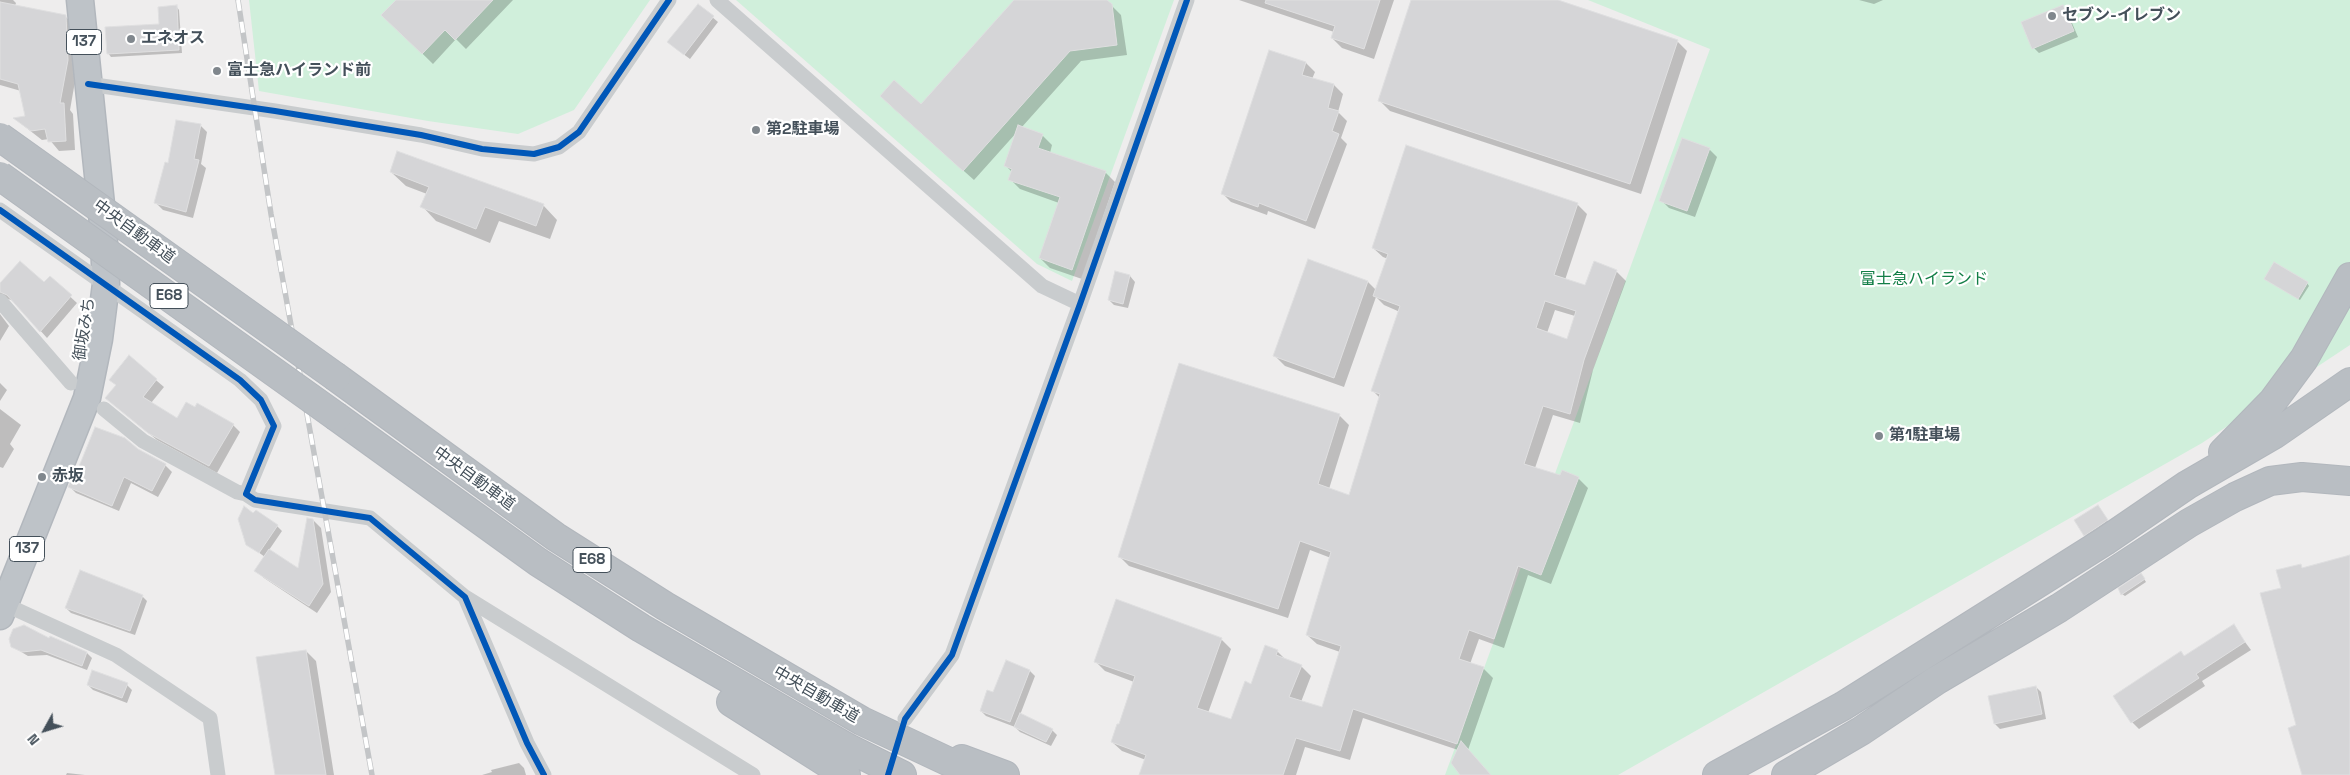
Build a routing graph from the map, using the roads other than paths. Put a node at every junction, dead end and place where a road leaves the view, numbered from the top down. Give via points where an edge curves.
1 (80, 0) edge
2 (669, 0) edge
3 (717, 0) edge
4 (1187, 0) edge
5 (88, 84) junction
6 (0, 136) edge
7 (0, 176) edge
8 (0, 210) edge
9 (2350, 277) edge
10 (106, 284) junction
11 (0, 301) edge
12 (1080, 304) junction
13 (2350, 382) edge
14 (71, 383) dead end
15 (2350, 404) edge
16 (104, 409) dead end
17 (2350, 481) edge
18 (2188, 486) junction
19 (246, 494) junction
20 (442, 494) junction
21 (2189, 523) junction
22 (465, 597) junction
23 (2, 610) edge
24 (905, 719) dead end
25 (862, 721) junction
26 (218, 775) edge
27 (544, 775) edge
28 (752, 775) edge
29 (846, 775) edge
30 (902, 775) edge
31 (977, 775) edge
32 (1005, 775) edge
33 (1717, 775) edge
34 (1786, 775) edge

1 - 5 highway, 御坂みち / 137
2 - 5 street via 579,132 559,147 534,154 482,149 421,135
3 - 12 street via 1042,286
4 - 12 street
5 - 10 highway, 御坂みち / 137
6 - 25 highway, 中央自動車道 / E68, bridge via 556,537 665,606
7 - 20 highway, 中央自動車道 / E68, bridge
8 - 10 street
9 - 18 highway via 2304,359 2274,400
10 - 19 street via 240,380 261,400 274,426
10 - 23 highway, 御坂みち / 137 via 87,398
11 - 14 street
12 - 24 street via 952,655
13 - 18 highway via 2275,434
15 - 21 highway via 2283,444 2238,478
16 - 19 street via 143,441
17 - 21 highway via 2302,477 2270,481 2235,496
18 - 33 highway via 1843,706
19 - 22 street via 256,500 370,518
20 - 29 highway via 510,553 588,610
20 - 30 highway, 中央自動車道 / E68 via 538,562 642,628 840,744
21 - 34 highway via 2059,608
22 - 27 street via 526,743
22 - 28 street
23 - 26 street via 116,655 210,718
25 - 31 highway, 中央自動車道 / E68
25 - 32 highway

